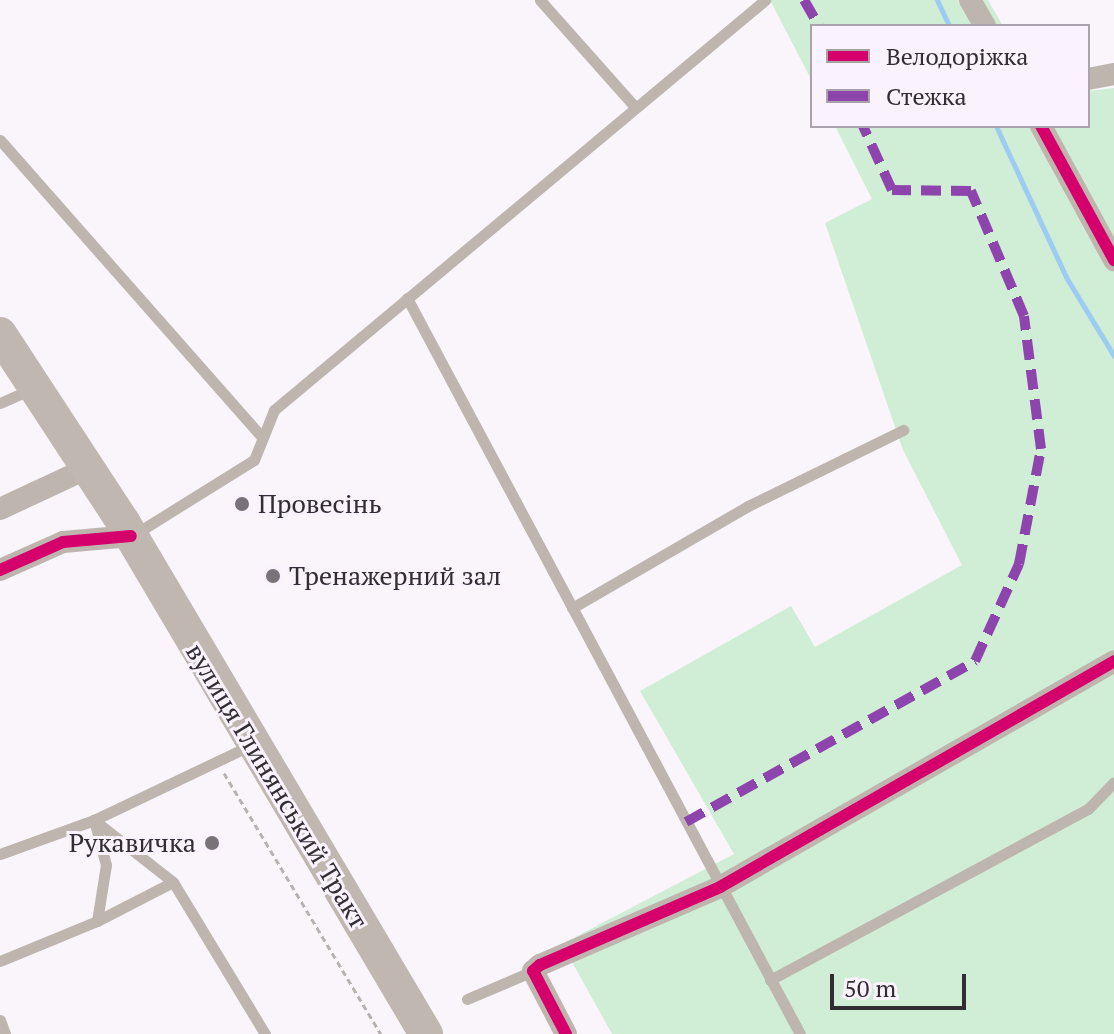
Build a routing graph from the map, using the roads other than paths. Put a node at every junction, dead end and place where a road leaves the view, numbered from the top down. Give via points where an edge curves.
1 (540, 0) edge
2 (765, 0) edge
3 (970, 0) edge
4 (984, 24) edge
5 (1114, 74) edge
6 (1090, 79) edge
7 (634, 106) junction
8 (1042, 128) edge
9 (0, 140) edge
10 (1114, 260) edge
11 (407, 298) junction
12 (0, 334) edge
13 (35, 387) junction
14 (0, 403) edge
15 (903, 430) dead end
16 (262, 437) junction
17 (88, 468) junction
18 (0, 509) edge
19 (127, 529) junction
20 (0, 570) edge
21 (572, 608) junction
22 (1114, 661) edge
23 (251, 745) junction
24 (1114, 782) edge
25 (94, 820) junction
26 (0, 854) edge
27 (173, 882) junction
28 (720, 887) junction
29 (97, 921) junction
30 (0, 961) edge
31 (533, 971) junction
32 (770, 980) junction
33 (467, 999) dead end
34 (0, 1020) edge
35 (5, 1034) edge
36 (265, 1034) edge
37 (426, 1034) edge
38 (566, 1034) edge
39 (800, 1034) edge

1 - 7 lane
2 - 7 lane
3 - 4 street
5 - 6 street
7 - 11 lane
8 - 10 street
9 - 16 lane
11 - 16 lane via 274,410
11 - 21 lane
12 - 13 main road, вулиця Глинянський Тракт
13 - 14 lane
13 - 17 main road, вулиця Глинянський Тракт
15 - 21 lane via 748,506
16 - 19 lane via 254,460
17 - 18 street
17 - 19 main road, вулиця Глинянський Тракт
19 - 20 street via 63,542
19 - 23 main road, вулиця Глинянський Тракт
21 - 28 lane
22 - 28 street
23 - 25 lane
23 - 37 main road, вулиця Глинянський Тракт
24 - 32 lane via 1088,809
25 - 26 lane
25 - 27 lane
25 - 29 lane via 106,865
27 - 29 lane
27 - 36 lane
28 - 31 street
28 - 32 lane
29 - 30 lane
31 - 33 lane
31 - 38 street
32 - 39 lane
34 - 35 lane

